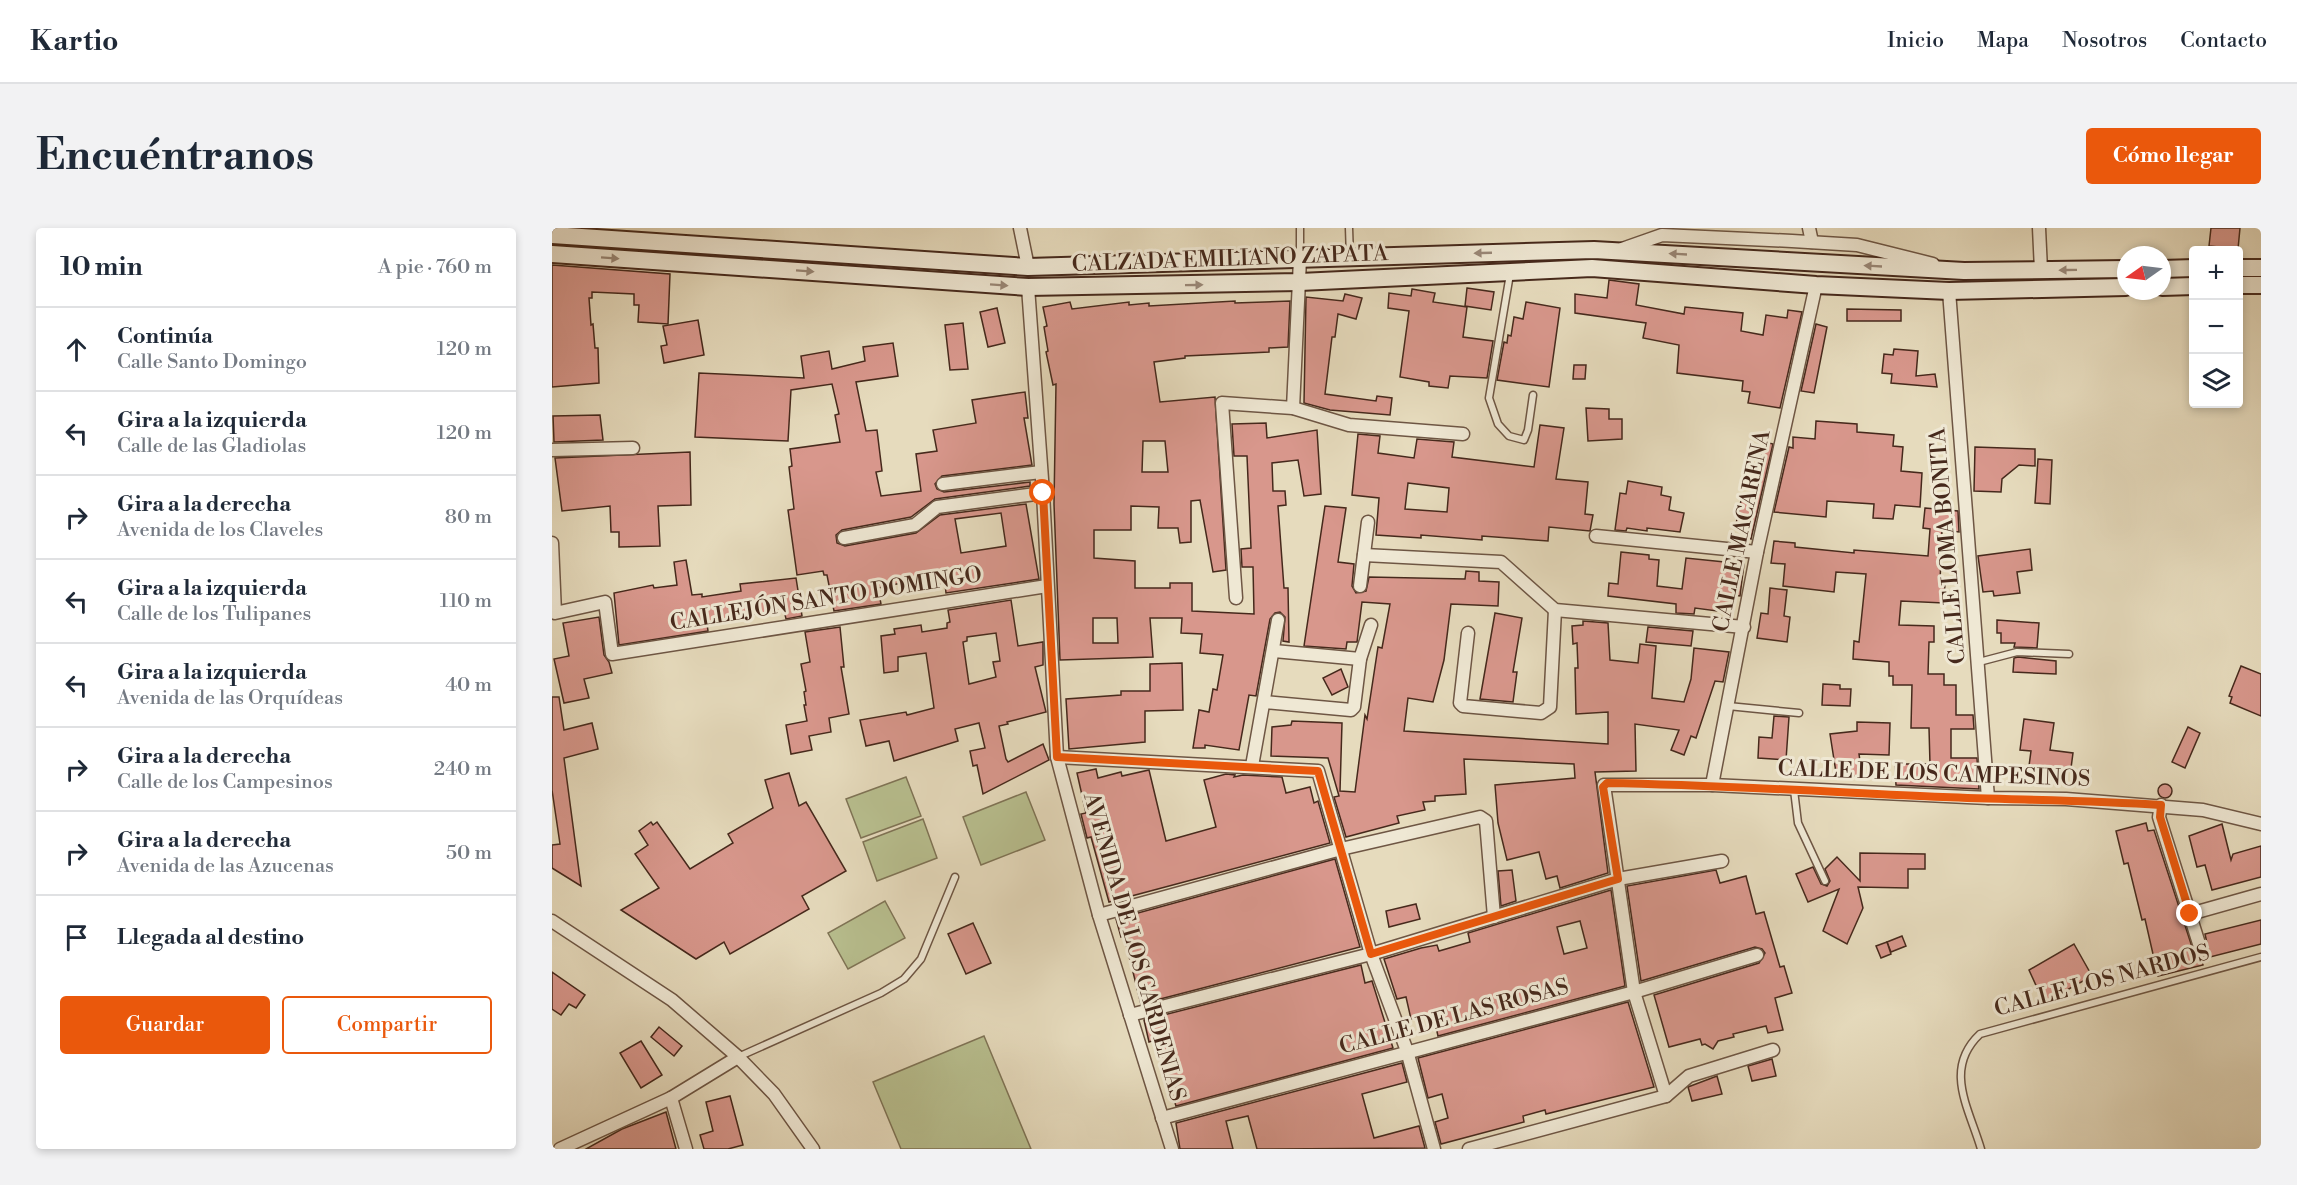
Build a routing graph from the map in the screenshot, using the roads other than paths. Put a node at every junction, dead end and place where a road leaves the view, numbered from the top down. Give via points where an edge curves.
1 (1020, 228) edge
2 (1300, 228) edge
3 (1349, 228) edge
4 (1790, 228) edge
5 (1809, 228) edge
6 (2039, 228) edge
7 (588, 233) edge
8 (552, 235) edge
9 (1792, 241) junction
10 (1812, 242) junction
11 (1616, 251) junction
12 (552, 254) edge
13 (873, 256) junction
14 (1350, 258) junction
15 (1300, 259) junction
16 (1028, 267) junction
17 (2189, 268) edge
18 (2243, 268) edge
19 (2261, 268) edge
20 (2117, 269) edge
21 (2171, 269) edge
22 (2041, 270) junction
23 (1511, 271) junction
24 (1964, 271) junction
25 (872, 275) junction
26 (1300, 282) junction
27 (1816, 285) junction
28 (2243, 285) edge
29 (2261, 285) edge
30 (2189, 286) edge
31 (1028, 287) junction
32 (2117, 287) edge
33 (2171, 287) edge
34 (1949, 291) junction
35 (1533, 395) dead end
36 (1293, 408) junction
37 (1463, 434) dead end
38 (633, 448) dead end
39 (552, 450) edge
40 (1041, 472) junction
41 (942, 484) dead end
42 (1043, 493) junction
43 (1368, 522) dead end
44 (1596, 536) dead end
45 (844, 538) dead end
46 (552, 543) edge
47 (1757, 552) junction
48 (1364, 555) junction
49 (1047, 586) junction
50 (1360, 586) dead end
51 (1236, 598) dead end
52 (1555, 610) junction
53 (1278, 620) dead end
54 (1371, 625) dead end
55 (1743, 627) junction
56 (1468, 633) dead end
57 (1274, 651) junction
58 (2069, 654) dead end
59 (1360, 659) junction
60 (1979, 662) junction
61 (1265, 702) junction
62 (1728, 706) junction
63 (1799, 713) dead end
64 (1057, 757) junction
65 (1252, 766) junction
66 (1712, 785) junction
67 (1794, 790) junction
68 (1988, 798) junction
69 (2161, 805) junction
70 (2261, 824) edge
71 (1341, 849) junction
72 (1722, 861) dead end
73 (956, 877) dead end
74 (1618, 879) junction
75 (1825, 881) dead end
76 (2261, 894) edge
77 (2190, 914) junction
78 (1099, 915) junction
79 (1494, 917) junction
80 (552, 921) edge
81 (2201, 950) dead end
82 (1371, 954) junction
83 (1757, 955) dead end
84 (2261, 957) edge
85 (1635, 992) junction
86 (1130, 1015) junction
87 (1773, 1050) dead end
88 (1407, 1051) junction
89 (738, 1057) junction
90 (1666, 1096) junction
91 (671, 1098) junction
92 (1162, 1118) junction
93 (583, 1144) edge
94 (560, 1149) edge
95 (686, 1149) edge
96 (813, 1149) edge
97 (1172, 1149) edge
98 (1434, 1149) edge
99 (1469, 1149) edge
100 (1981, 1149) edge

1 - 16 street
2 - 15 lane
3 - 14 lane
4 - 9 street
5 - 10 street
6 - 22 street
7 - 8 main road, CALZADA EMILIANO ZAPATA
7 - 13 main road, CALZADA EMILIANO ZAPATA
9 - 10 street
9 - 11 street via 1662,235
10 - 24 street via 1857,245
11 -> 14 main road, CALZADA EMILIANO ZAPATA
24 -> 11 main road, CALZADA EMILIANO ZAPATA
12 -> 25 main road, CALZADA EMILIANO ZAPATA
13 - 16 main road, CALZADA EMILIANO ZAPATA
13 - 25 main road
14 - 15 main road, CALZADA EMILIANO ZAPATA
15 - 16 main road, CALZADA EMILIANO ZAPATA
15 - 26 street
17 - 21 main road
18 - 19 main road
20 -> 22 main road, CALZADA EMILIANO ZAPATA
22 - 24 main road, CALZADA EMILIANO ZAPATA
23 - 26 main road, CALZADA EMILIANO ZAPATA
23 - 27 main road, CALZADA EMILIANO ZAPATA via 1592,268
23 - 35 lane via 1489,398 1498,424 1509,436 1524,440
25 -> 31 main road, CALZADA EMILIANO ZAPATA
31 -> 26 main road, CALZADA EMILIANO ZAPATA
26 - 36 street
27 - 34 main road, CALZADA EMILIANO ZAPATA
27 - 47 street, CALLE MACARENA
28 - 29 main road
30 - 33 main road
31 - 40 street, AVENIDA DE LOS GARDENIAS
32 - 34 main road, CALZADA EMILIANO ZAPATA
34 - 60 street, CALLE LOMA BONITA
36 - 37 street via 1349,424
36 - 51 street via 1222,403
38 - 39 street
40 - 41 street
40 - 42 street, AVENIDA DE LOS GARDENIAS
42 - 45 street via 937,507 915,525
42 - 49 street, AVENIDA DE LOS GARDENIAS
43 - 48 street
44 - 47 street
46 - 49 street, CALLEJÓN SANTO DOMINGO via 555,613 605,602 612,654
47 - 55 street, CALLE MACARENA
48 - 50 street
48 - 52 street via 1501,562
49 - 64 street, AVENIDA DE LOS GARDENIAS
52 - 55 street
52 - 56 street via 1550,707 1541,713 1460,703
53 - 57 street
54 - 59 street
55 - 62 street, CALLE MACARENA
57 - 59 street
57 - 61 street
58 - 60 lane via 2017,652
59 - 61 street via 1351,710
60 - 68 street, CALLE LOMA BONITA
61 - 65 street
62 - 63 lane
62 - 66 street, CALLE MACARENA
64 - 65 street
64 - 78 street, AVENIDA DE LOS GARDENIAS
65 - 71 street via 1318,771
66 - 67 street, CALLE DE LOS CAMPESINOS
66 - 74 street, CALLE DE LOS CAMPESINOS via 1604,785
67 - 68 street, CALLE DE LOS CAMPESINOS
67 - 75 lane via 1798,823
68 - 69 street, CALLE DE LOS CAMPESINOS
69 - 70 street, CALLE DE LOS CAMPESINOS
69 - 77 street via 2160,817
71 - 78 street
71 - 79 street via 1484,817
71 - 82 street
72 - 74 street
73 - 89 lane via 921,959 904,979
74 - 79 street
74 - 85 street
76 - 77 street
77 - 81 street
78 - 86 street, AVENIDA DE LOS GARDENIAS
79 - 82 street
80 - 89 street via 672,999
82 - 86 street
82 - 88 street
83 - 85 street, CALLE DE LAS ROSAS
84 - 100 lane, CALLE LOS NARDOS via 1980,1034 1969,1045 1959,1071
85 - 88 street, CALLE DE LAS ROSAS
85 - 90 street
86 - 92 street, AVENIDA DE LOS GARDENIAS
87 - 90 street via 1689,1076
88 - 92 street, CALLE DE LAS ROSAS
88 - 98 street
89 - 91 street
89 - 96 street via 774,1094
90 - 99 street
91 - 93 street
91 - 95 street
92 - 97 street, AVENIDA DE LOS GARDENIAS
93 - 94 street

